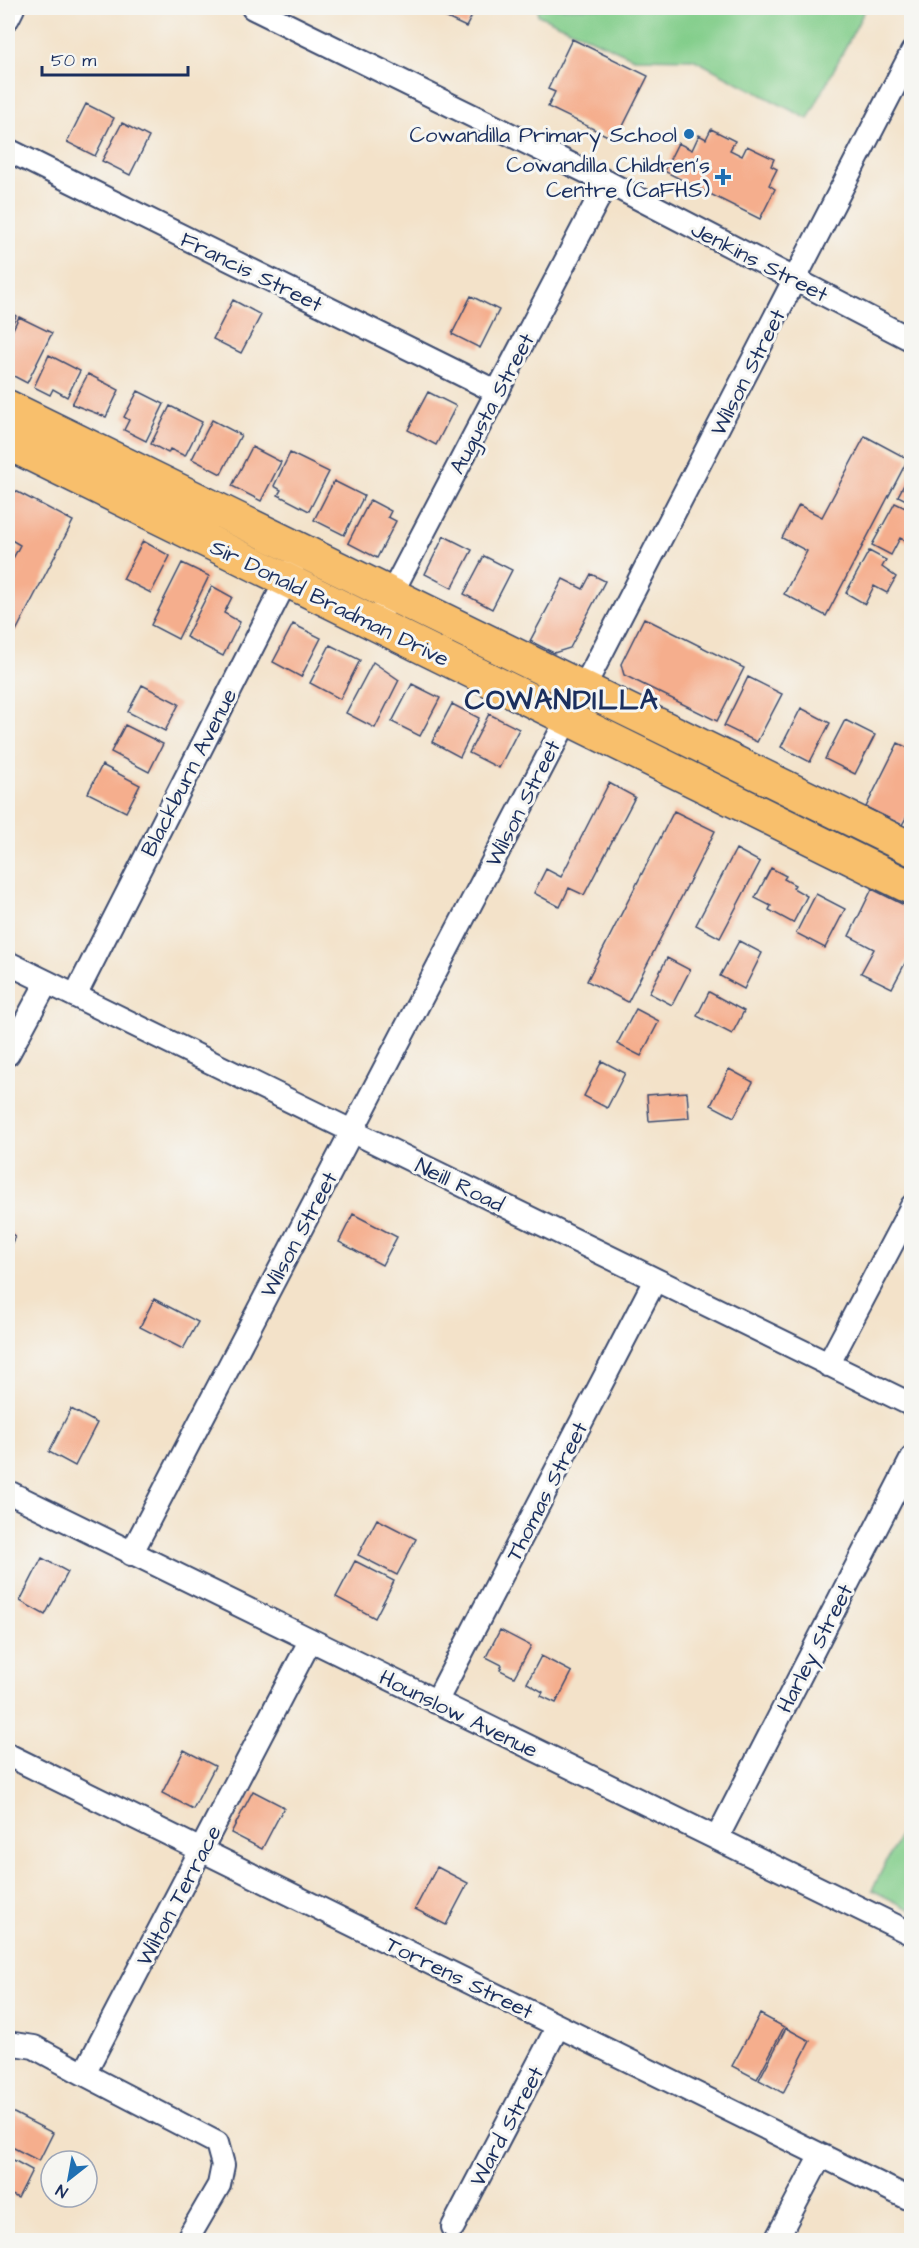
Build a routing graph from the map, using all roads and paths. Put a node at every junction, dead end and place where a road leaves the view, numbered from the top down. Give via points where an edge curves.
1 (13, 8) edge
2 (252, 8) edge
3 (8, 18) edge
4 (912, 52) edge
5 (8, 150) edge
6 (607, 182) junction
7 (795, 280) junction
8 (912, 340) edge
9 (497, 392) junction
10 (8, 408) edge
11 (8, 443) edge
12 (302, 549) junction
13 (287, 579) junction
14 (391, 593) junction
15 (376, 624) junction
16 (584, 687) junction
17 (566, 719) junction
18 (912, 849) edge
19 (912, 888) edge
20 (8, 963) edge
21 (47, 982) junction
22 (75, 996) junction
23 (8, 1054) edge
24 (352, 1131) junction
25 (912, 1206) edge
26 (655, 1280) junction
27 (828, 1365) junction
28 (912, 1406) edge
29 (912, 1458) edge
30 (8, 1492) edge
31 (131, 1554) junction
32 (310, 1641) junction
33 (436, 1702) junction
34 (8, 1755) edge
35 (717, 1838) junction
36 (202, 1850) junction
37 (912, 1934) edge
38 (558, 2026) junction
39 (8, 2049) edge
40 (84, 2074) junction
41 (820, 2157) junction
42 (912, 2200) edge
43 (453, 2227) dead end
44 (187, 2241) edge
45 (777, 2241) edge

1 - 3 street
2 - 6 street, Jenkins Street
4 - 7 street, Wilson Street
5 - 9 street, Francis Street
6 - 7 street, Jenkins Street
6 - 9 street, Augusta Street
7 - 8 street, Jenkins Street
7 - 16 street, Wilson Street
9 - 14 street, Augusta Street
10 - 12 main road, Sir Donald Bradman Drive
11 - 13 main road, Sir Donald Bradman Drive
12 - 13 street, Blackburn Avenue
12 - 14 main road, Sir Donald Bradman Drive
13 - 15 main road, Sir Donald Bradman Drive
13 - 22 street, Blackburn Avenue
14 - 15 street, Augusta Street
14 - 16 main road, Sir Donald Bradman Drive
15 - 17 main road, Sir Donald Bradman Drive
16 - 17 street, Wilson Street
16 - 18 main road, Sir Donald Bradman Drive
17 - 19 main road, Sir Donald Bradman Drive
17 - 24 street, Wilson Street
20 - 21 street, Neill Road
21 - 22 street, Neill Road
21 - 23 street
22 - 24 street, Neill Road
24 - 26 street, Neill Road
24 - 31 street, Wilson Street
25 - 27 street
26 - 27 street, Neill Road
26 - 33 street, Thomas Street
27 - 28 street, Neill Road
29 - 35 street, Harley Street
30 - 31 street, Hounslow Avenue
31 - 32 street, Hounslow Avenue
32 - 33 street, Hounslow Avenue
32 - 36 street, Wilton Terrace
33 - 35 street, Hounslow Avenue
34 - 36 street, Torrens Street
35 - 37 street, Hounslow Avenue
36 - 38 street, Torrens Street
36 - 40 street, Wilton Terrace
38 - 41 street, Torrens Street
38 - 43 street, Ward Street
39 - 40 street via 14,2044 34,2048
40 - 44 street via 217,2143 223,2165 219,2185
41 - 42 street, Torrens Street
41 - 45 street

